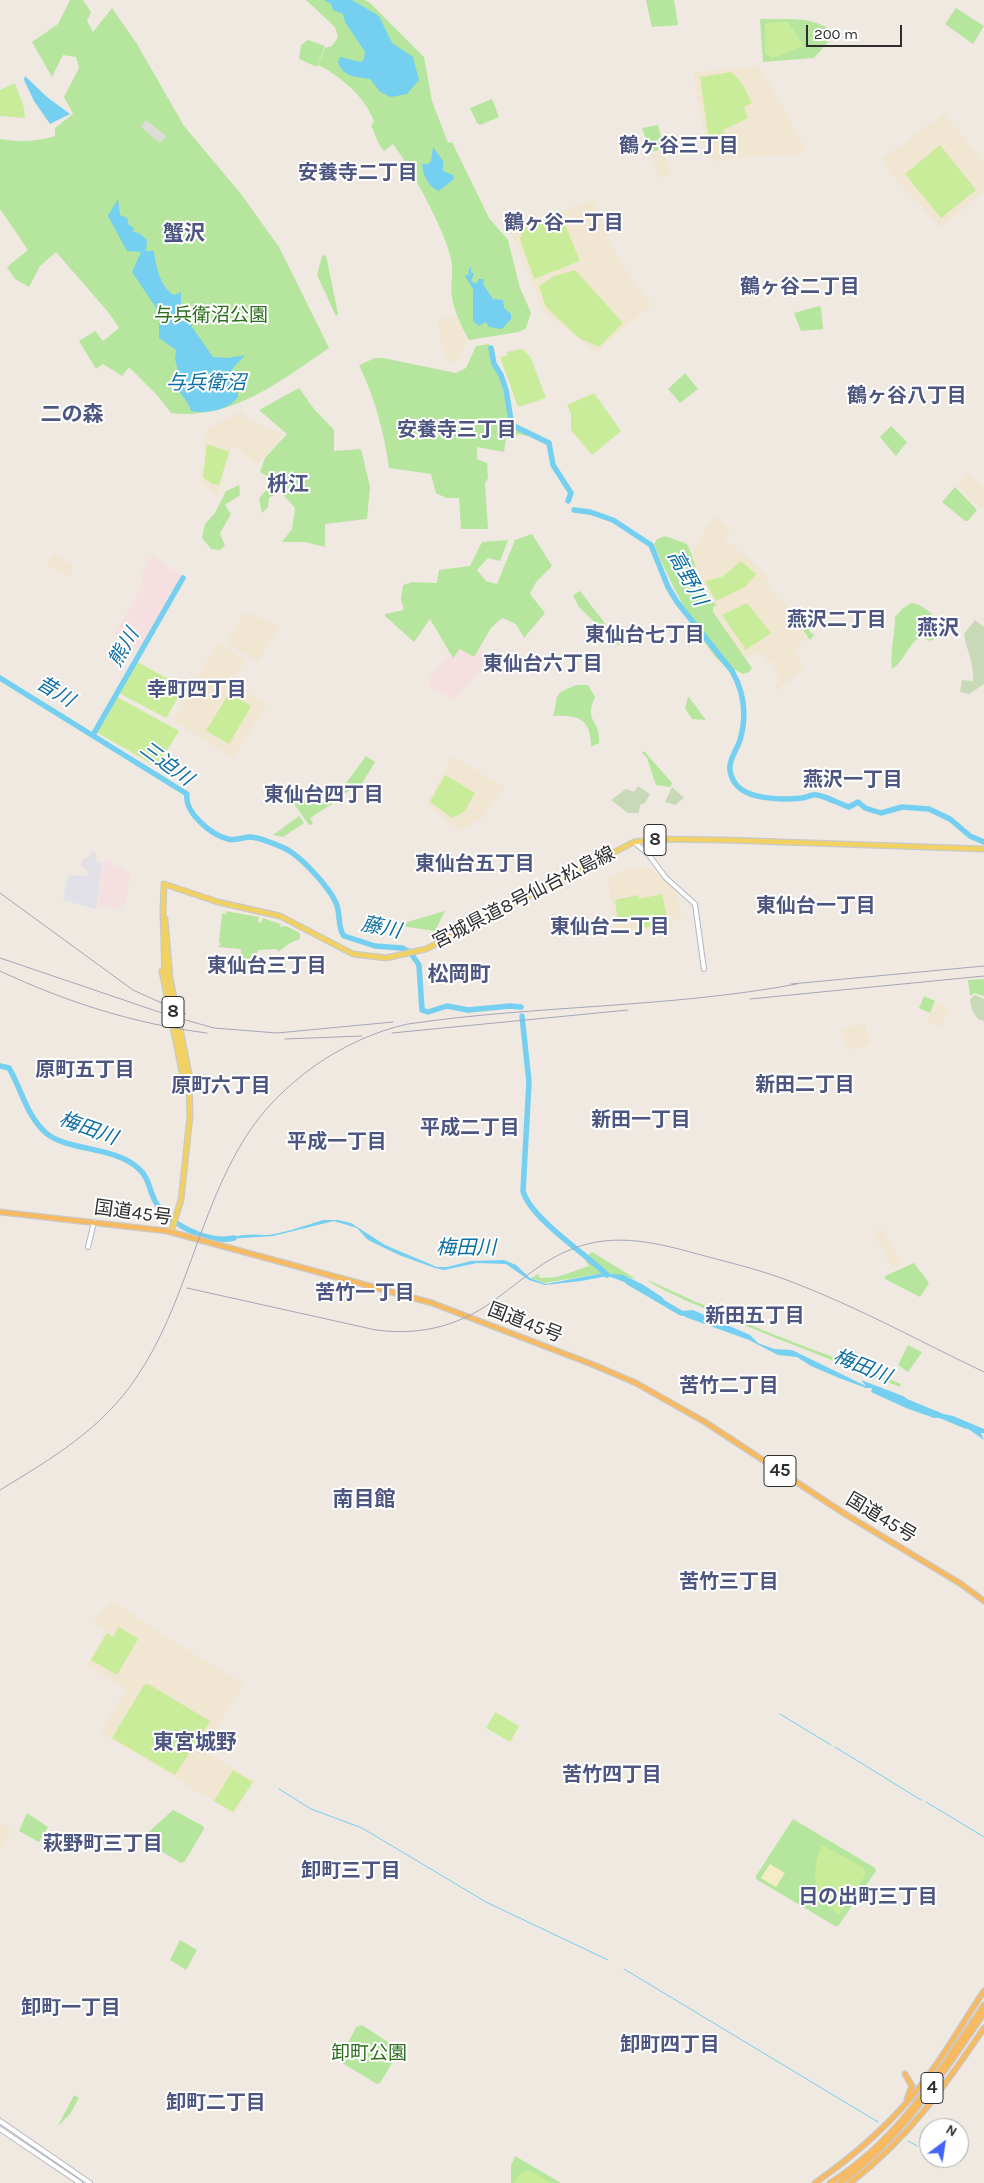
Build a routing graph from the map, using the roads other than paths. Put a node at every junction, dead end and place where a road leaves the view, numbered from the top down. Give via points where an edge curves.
1 (634, 842) junction
2 (984, 849) edge
3 (160, 940) dead end
4 (704, 969) dead end
5 (189, 1083) junction
6 (0, 1212) edge
7 (94, 1222) junction
8 (171, 1232) junction
9 (89, 1244) dead end
10 (984, 1601) edge
11 (984, 1991) edge
12 (984, 2005) edge
13 (984, 2013) edge
14 (984, 2028) edge
15 (970, 2030) junction
16 (905, 2074) dead end
17 (904, 2105) junction
18 (0, 2121) edge
19 (0, 2129) edge
20 (887, 2140) junction
21 (80, 2183) edge
22 (90, 2183) edge
23 (815, 2183) edge
24 (830, 2183) edge
25 (840, 2183) edge
26 (850, 2183) edge

1 - 2 main road, 宮城県道8号仙台松島線 / 8 via 725,840
1 - 4 main road via 695,904
1 - 5 main road, 宮城県道8号仙台松島線 / 8 via 416,953 378,958 346,951 280,916 221,903 164,884 162,911 166,978
3 - 5 main road via 162,979 182,1072
5 - 8 main road, 宮城県道8号仙台松島線 / 8 via 190,1116 181,1200
6 - 7 highway, 国道45号 / 45
7 - 8 highway, 国道45号 / 45
7 - 9 main road
8 - 10 highway, 国道45号 / 45 via 432,1303 636,1382 705,1422
11 - 17 highway, 4
12 - 15 highway, 4
13 - 15 highway, 4
14 - 26 highway, 4 via 913,2126
15 - 20 highway, 4
16 - 17 highway via 912,2086
17 - 23 highway, 4 via 864,2146
18 - 22 main road
19 - 21 main road
20 - 24 highway, 4
20 - 25 highway, 4

